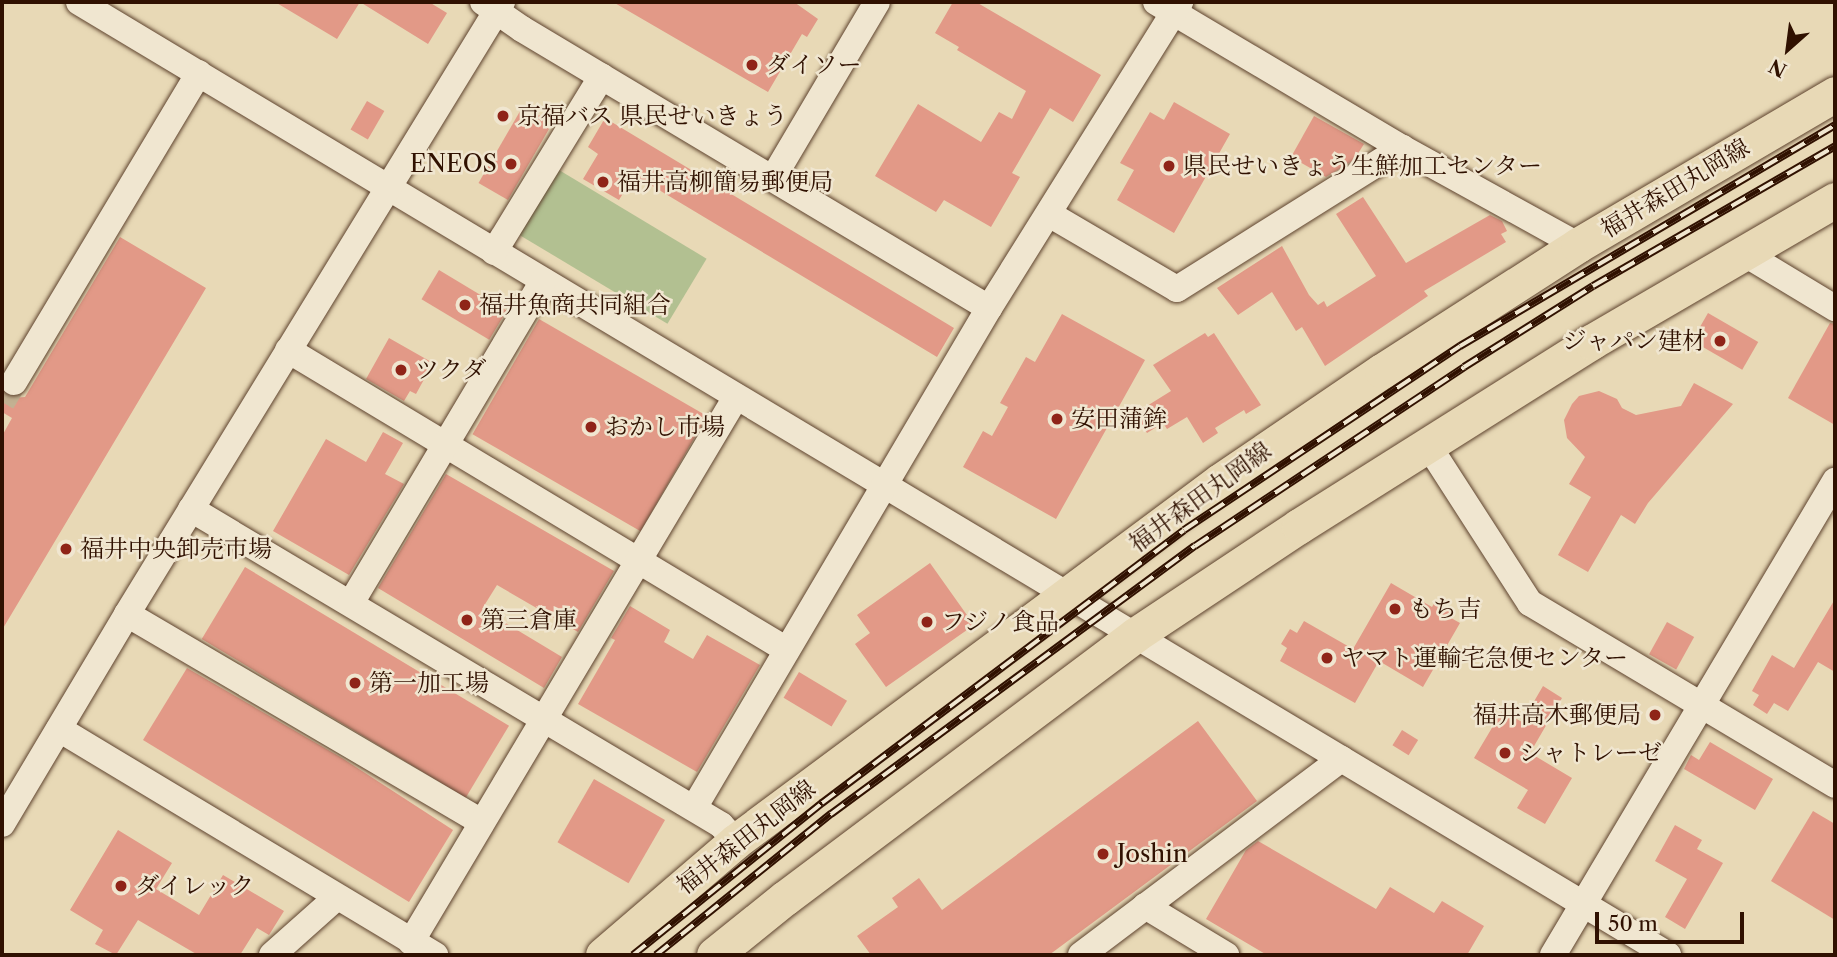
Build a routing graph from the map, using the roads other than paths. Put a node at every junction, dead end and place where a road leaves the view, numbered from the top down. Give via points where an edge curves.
1 (79, 2) edge
2 (877, 2) edge
3 (494, 5) edge
4 (1170, 5) edge
5 (199, 73) junction
6 (601, 76) junction
7 (1835, 94) edge
8 (1402, 149) junction
9 (773, 178) junction
10 (389, 189) junction
11 (1835, 200) edge
12 (1049, 214) junction
13 (1578, 245) junction
14 (494, 252) junction
15 (1742, 253) junction
16 (543, 281) junction
17 (1835, 308) edge
18 (989, 309) junction
19 (288, 350) junction
20 (14, 382) tunnel mouth
21 (736, 397) junction
22 (1428, 444) junction
23 (445, 445) junction
24 (1835, 481) edge
25 (884, 486) junction
26 (191, 509) junction
27 (638, 561) junction
28 (1069, 594) junction
29 (351, 603) junction
30 (127, 614) junction
31 (1135, 635) junction
32 (787, 650) junction
33 (1702, 705) junction
34 (543, 718) junction
35 (59, 729) junction
36 (1341, 759) junction
37 (1835, 785) edge
38 (694, 808) junction
39 (481, 822) junction
40 (2, 824) edge
41 (736, 841) junction
42 (337, 897) junction
43 (1583, 904) junction
44 (1146, 906) junction
45 (411, 942) junction
46 (272, 955) edge
47 (435, 955) edge
48 (603, 955) edge
49 (714, 955) edge
50 (1081, 955) edge
51 (1226, 955) edge
52 (1553, 955) edge
53 (1668, 955) edge

1 - 5 street
2 - 9 street
3 - 6 street
3 - 10 street
4 - 8 street
4 - 12 street
5 - 10 street
5 - 20 street
6 - 9 street
6 - 14 street
7 - 13 main road, 福井森田丸岡線
8 - 12 street via 1177,289
8 - 13 street
9 - 18 street
10 - 14 street
10 - 19 street
11 - 15 main road
12 - 18 street
13 - 28 main road, 福井森田丸岡線 via 1220,481
14 - 16 street
15 - 17 street
15 - 22 main road
16 - 21 street
16 - 23 street
18 - 25 street
19 - 23 street
19 - 26 street
21 - 25 street
21 - 27 street
22 - 31 main road
22 - 33 street via 1530,603
23 - 27 street
23 - 29 street
24 - 33 street
25 - 28 street
25 - 32 street
26 - 29 street
26 - 30 street
27 - 32 street
27 - 34 street
28 - 31 street
28 - 41 main road, 福井森田丸岡線
29 - 34 street
30 - 35 street
30 - 39 street
31 - 36 street
31 - 49 main road
32 - 38 street
33 - 37 street
33 - 43 street
34 - 38 street
34 - 39 street
35 - 40 street
35 - 42 street
36 - 43 street
36 - 44 street
38 - 41 street via 722,825
39 - 45 street
41 - 48 main road, 福井森田丸岡線
42 - 45 street
42 - 46 street
43 - 52 street
43 - 53 street
44 - 50 street
44 - 51 street
45 - 47 street

